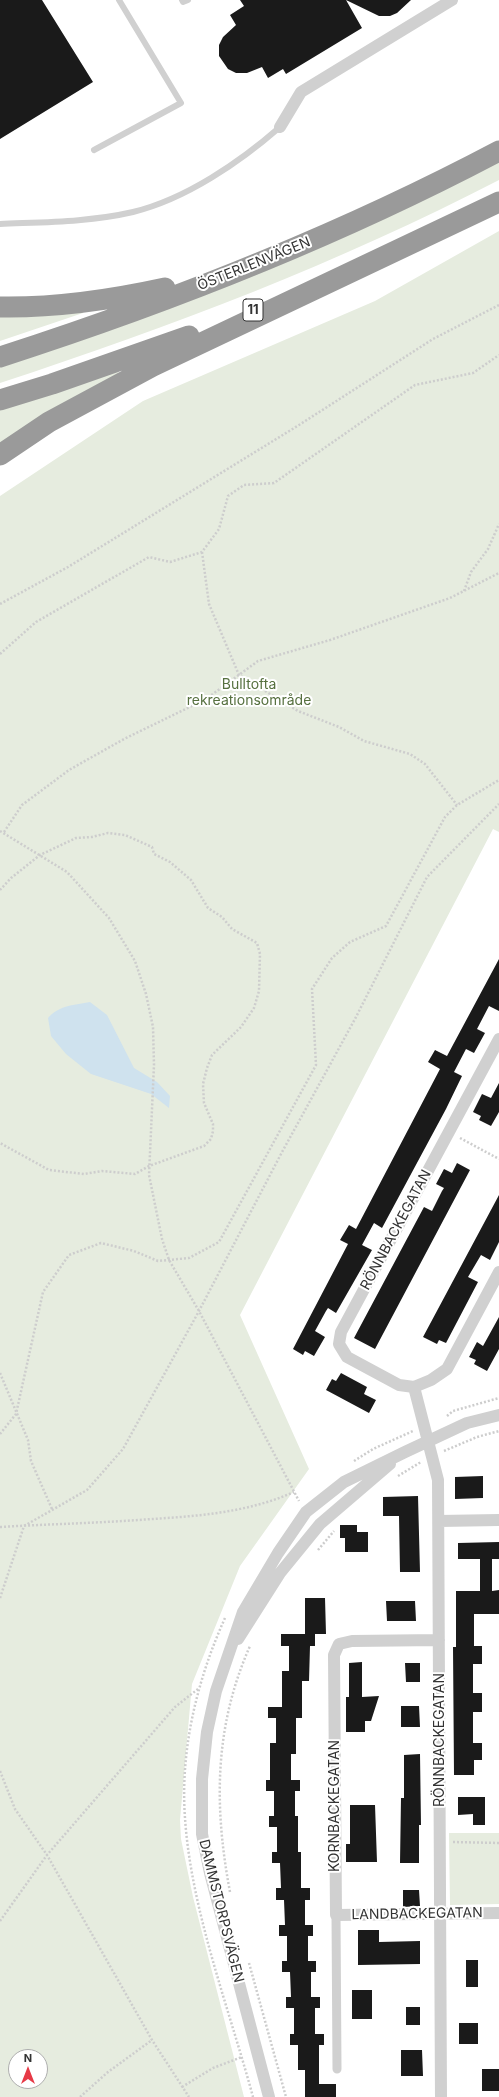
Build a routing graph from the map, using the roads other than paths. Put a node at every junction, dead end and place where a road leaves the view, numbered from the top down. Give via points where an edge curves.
1 (119, 0) edge
2 (182, 0) edge
3 (188, 0) edge
4 (452, 0) edge
5 (280, 127) joint
6 (94, 150) dead end
7 (499, 151) edge
8 (499, 202) edge
9 (0, 224) edge
10 (252, 266) junction
11 (0, 307) edge
12 (0, 357) edge
13 (0, 400) edge
14 (0, 454) edge
15 (499, 1039) edge
16 (499, 1272) edge
17 (414, 1387) junction
18 (499, 1415) edge
19 (428, 1441) junction
20 (405, 1452) junction
21 (499, 1520) edge
22 (439, 1521) junction
23 (439, 1640) junction
24 (229, 1653) junction
25 (499, 1913) edge
26 (440, 1914) junction
27 (336, 1915) junction
28 (337, 2070) dead end
29 (269, 2097) edge
30 (441, 2097) edge

1 - 6 lane via 181,103
2 - 3 lane
4 - 5 street via 301,92
5 - 9 lane via 250,153 187,190 134,212 68,222
7 - 10 highway, ÖSTERLENVÄGEN via 378,211
8 - 13 highway, 11 via 304,290 200,332
8 - 14 highway via 153,366 49,422
10 - 11 highway via 119,298 70,304
10 - 12 highway, ÖSTERLENVÄGEN via 124,315
15 - 17 street, RÖNNBACKEGATAN via 341,1332 339,1344 347,1357 399,1385
16 - 17 street via 447,1369
17 - 19 street, RÖNNBACKEGATAN
18 - 19 street, DAMMSTORPSVÄGEN via 467,1424
19 - 20 street, DAMMSTORPSVÄGEN
19 - 22 street, RÖNNBACKEGATAN via 438,1480
20 - 24 street, DAMMSTORPSVÄGEN via 320,1524 280,1573
20 - 24 street, DAMMSTORPSVÄGEN via 344,1482 306,1512 243,1612
21 - 22 street
22 - 23 street, RÖNNBACKEGATAN
23 - 26 street, RÖNNBACKEGATAN
23 - 27 street, KORNBACKEGATAN via 352,1641 339,1644 334,1655
24 - 29 street, DAMMSTORPSVÄGEN via 216,1691 207,1732 202,1779 202,1834
25 - 26 street, LANDBACKEGATAN
26 - 27 street, LANDBACKEGATAN
26 - 30 street, RÖNNBACKEGATAN
27 - 28 street, KORNBACKEGATAN

